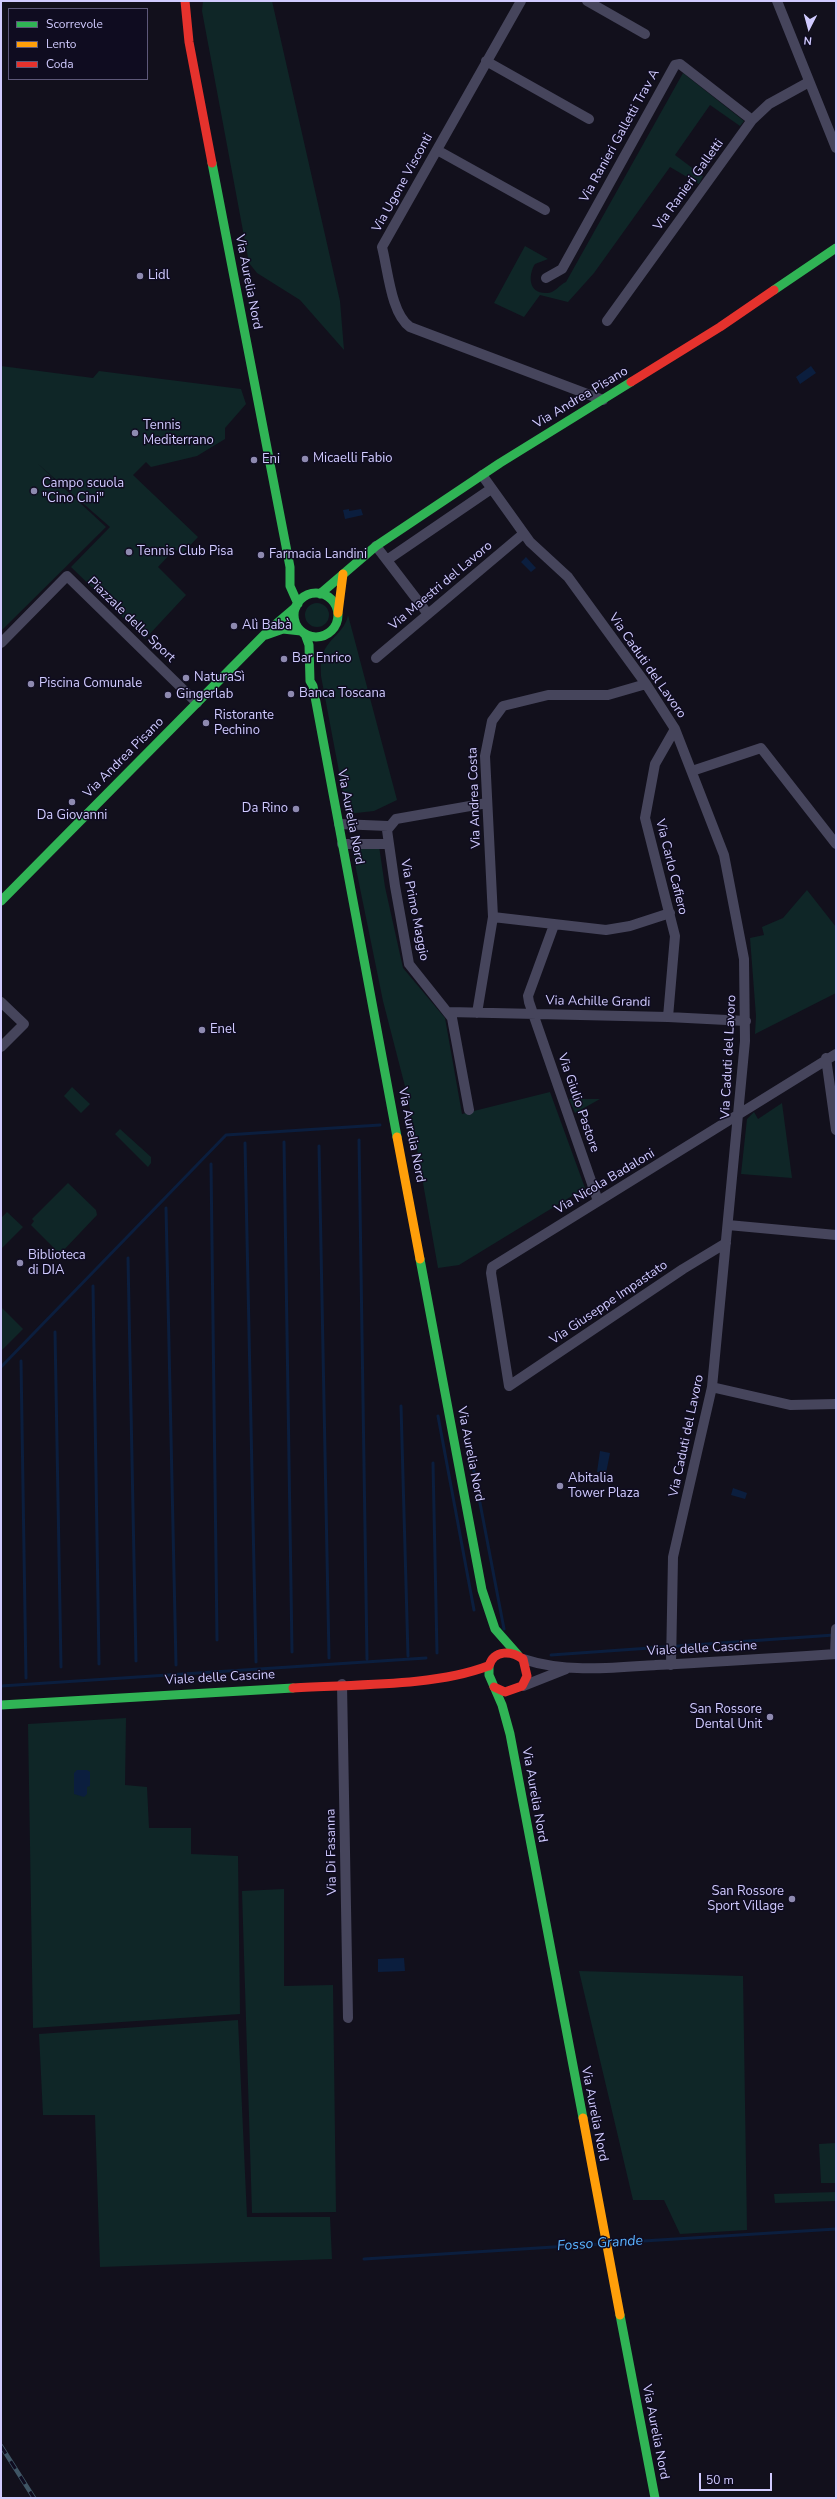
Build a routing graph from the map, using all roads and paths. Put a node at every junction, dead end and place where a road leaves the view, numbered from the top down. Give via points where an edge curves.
1 (185, 1) edge
2 (521, 1) edge
3 (587, 1) edge
4 (777, 1) edge
5 (645, 34) dead end
6 (486, 61) junction
7 (809, 82) junction
8 (589, 119) dead end
9 (752, 120) junction
10 (836, 148) edge
11 (437, 150) junction
12 (545, 210) dead end
13 (836, 248) edge
14 (546, 278) dead end
15 (607, 321) dead end
16 (603, 400) junction
17 (482, 475) junction
18 (491, 489) junction
19 (432, 509) junction
20 (441, 523) junction
21 (523, 534) junction
22 (376, 546) junction
23 (387, 560) junction
24 (290, 568) junction
25 (343, 574) junction
26 (318, 594) junction
27 (297, 605) junction
28 (338, 613) junction
29 (428, 614) junction
30 (303, 632) junction
31 (266, 635) junction
32 (324, 636) junction
33 (1, 643) edge
34 (376, 658) dead end
35 (646, 684) junction
36 (313, 686) junction
37 (197, 702) junction
38 (675, 729) junction
39 (692, 771) junction
40 (487, 803) junction
41 (338, 824) junction
42 (388, 826) junction
43 (342, 844) junction
44 (388, 844) junction
45 (836, 844) edge
46 (1, 901) edge
47 (670, 913) junction
48 (493, 917) junction
49 (554, 925) junction
50 (1, 1002) edge
51 (449, 1012) junction
52 (477, 1013) junction
53 (532, 1014) junction
54 (668, 1017) junction
55 (746, 1021) junction
56 (1, 1047) edge
57 (833, 1055) edge
58 (469, 1110) dead end
59 (739, 1115) junction
60 (836, 1130) edge
61 (598, 1201) junction
62 (728, 1225) junction
63 (836, 1235) edge
64 (726, 1243) junction
65 (509, 1386) joint
66 (712, 1388) junction
67 (836, 1404) edge
68 (482, 1590) junction
69 (836, 1630) edge
70 (490, 1638) dead end
71 (836, 1642) edge
72 (836, 1654) edge
73 (520, 1657) junction
74 (491, 1658) junction
75 (671, 1660) junction
76 (569, 1668) junction
77 (441, 1679) junction
78 (470, 1681) dead end
79 (342, 1684) junction
80 (490, 1685) junction
81 (519, 1688) junction
82 (1, 1705) edge
83 (510, 1734) junction
84 (348, 2018) dead end
85 (655, 2498) edge

1 - 24 main road, Via Aurelia Nord via 189,42
2 - 6 street, Via Ugone Visconti
3 - 5 street
4 - 7 street
6 - 8 street
6 - 11 street, Via Ugone Visconti
7 - 9 street, Via Ranieri Galletti via 773,101
7 - 10 street
9 - 14 street, Via Ranieri Galletti Trav A via 680,64 675,65 562,269
9 - 15 street, Via Ranieri Galletti
11 - 12 street
11 - 16 street, Via Ugone Visconti via 382,247 400,316 415,330
13 - 16 main road, Via Andrea Pisano via 720,327
16 - 17 main road, Via Andrea Pisano
17 - 18 street, Via Caduti del Lavoro
17 - 19 main road, Via Andrea Pisano
18 - 20 street
18 - 21 street, Via Caduti del Lavoro
19 - 20 street
19 - 22 main road, Via Andrea Pisano
20 - 23 street
21 - 29 street, Via Maestri del Lavoro
21 - 35 street, Via Caduti del Lavoro via 568,577
22 - 23 street
22 - 25 main road, Via Andrea Pisano
23 - 29 street
24 - 26 main road via 300,584
24 - 27 main road via 290,586
25 - 26 main road, Via Andrea Pisano
25 - 28 main road
26 - 27 main road via 306,596
26 - 28 main road via 331,599
27 - 30 main road via 295,618
27 - 31 main road, Via Andrea Pisano
28 - 32 main road via 335,627
29 - 34 street, Via Maestri del Lavoro
30 - 31 main road, Via Andrea Pisano via 283,629
30 - 32 main road via 314,637
30 - 36 main road, Via Aurelia Nord via 309,645 310,681
31 - 37 main road, Via Andrea Pisano
32 - 36 main road
33 - 37 street, Piazzale dello Sport via 67,576
35 - 38 street, Via Caduti del Lavoro
35 - 40 street, Via Andrea Costa via 608,695 548,695 503,706 492,721 484,756
36 - 41 main road, Via Aurelia Nord
37 - 46 main road, Via Andrea Pisano
38 - 39 street, Via Caduti del Lavoro
38 - 47 street, Via Carlo Cafiero via 655,764 645,811 646,826
39 - 45 street via 761,748
39 - 55 street, Via Caduti del Lavoro via 724,855 742,946
40 - 42 street via 396,819
40 - 48 street, Via Andrea Costa
41 - 42 street
41 - 43 main road, Via Aurelia Nord
42 - 44 street, Via Primo Maggio
43 - 44 street
43 - 68 main road, Via Aurelia Nord
44 - 51 street, Via Primo Maggio via 409,964
47 - 49 street via 611,930
47 - 54 street, Via Carlo Cafiero via 675,943
48 - 49 street
48 - 52 street, Via Andrea Costa
49 - 53 street, Via Giulio Pastore via 528,996
50 - 56 street via 24,1024
51 - 52 street, Via Achille Grandi
51 - 58 street, Via Primo Maggio via 454,1026
52 - 53 street, Via Achille Grandi
53 - 54 street, Via Achille Grandi
53 - 61 street, Via Giulio Pastore
54 - 55 street, Via Achille Grandi
55 - 59 street, Via Caduti del Lavoro
57 - 59 street, Via Nicola Badaloni
57 - 60 street
59 - 61 street, Via Nicola Badaloni
59 - 62 street, Via Caduti del Lavoro
61 - 65 street, Via Nicola Badaloni via 491,1268
62 - 63 street
62 - 64 street, Via Caduti del Lavoro
64 - 65 street, Via Giuseppe Impastato via 682,1269
64 - 66 street, Via Caduti del Lavoro
66 - 67 street via 791,1405
66 - 75 street, Via Caduti del Lavoro via 673,1557
68 - 70 main road, Via Aurelia Nord via 482,1609
68 - 73 main road, Via Aurelia Nord via 496,1628
69 - 71 street
71 - 72 street
72 - 75 street, Viale delle Cascine
73 - 74 main road via 505,1652
73 - 76 street, Viale delle Cascine via 542,1665
73 - 81 main road via 527,1670
74 - 77 main road, Viale delle Cascine via 470,1673
74 - 80 main road via 488,1676
75 - 76 street, Viale delle Cascine
76 - 81 street, Viale delle Cascine via 535,1679
77 - 78 main road, Viale delle Cascine
77 - 79 main road, Viale delle Cascine
79 - 82 main road, Viale delle Cascine
79 - 84 street, Via Di Fasanna
80 - 81 main road via 505,1692
80 - 83 main road, Via Aurelia Nord via 501,1702
81 - 83 main road, Via Aurelia Nord via 512,1703
83 - 85 main road, Via Aurelia Nord

